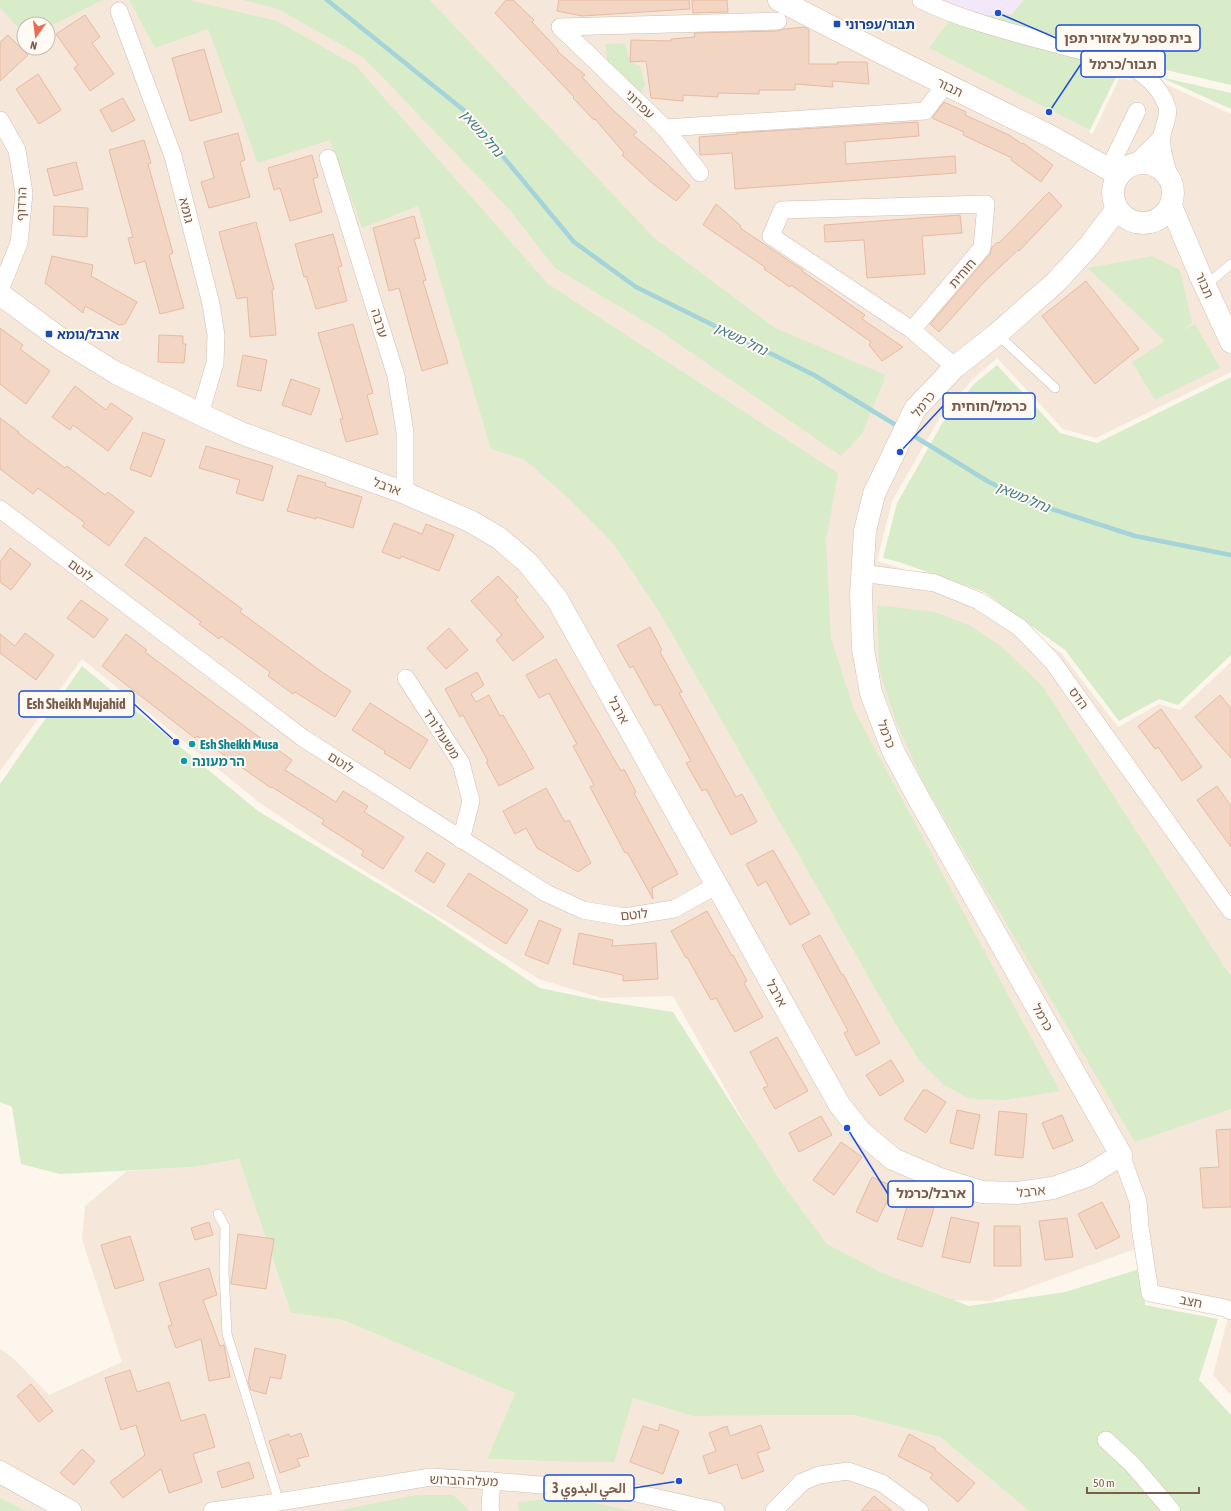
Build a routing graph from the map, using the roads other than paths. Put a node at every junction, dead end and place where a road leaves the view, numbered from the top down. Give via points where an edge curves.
1 (921, 0) edge
2 (779, 10) edge
3 (119, 11) dead end
4 (945, 85) junction
5 (1137, 111) dead end
6 (0, 120) edge
7 (665, 128) junction
8 (1162, 136) junction
9 (328, 158) dead end
10 (1121, 169) junction
11 (700, 174) dead end
12 (1170, 178) junction
13 (1171, 206) junction
14 (1117, 209) junction
15 (1231, 264) edge
16 (1205, 286) junction
17 (0, 290) edge
18 (0, 294) edge
19 (912, 330) junction
20 (997, 334) junction
21 (1231, 342) edge
22 (955, 367) junction
23 (1055, 388) dead end
24 (200, 414) junction
25 (405, 492) junction
26 (0, 509) edge
27 (862, 573) junction
28 (406, 678) dead end
29 (461, 840) junction
30 (717, 885) junction
31 (1231, 911) edge
32 (1121, 1155) junction
33 (218, 1214) dead end
34 (1150, 1293) joint
35 (1231, 1312) edge
36 (1106, 1440) dead end
37 (0, 1472) edge
38 (492, 1481) junction
39 (279, 1502) junction
40 (65, 1509) edge
41 (212, 1511) edge
42 (491, 1511) edge
43 (716, 1511) edge
44 (774, 1511) edge
45 (920, 1511) edge
46 (1172, 1511) edge

1 - 8 street via 944,12 1127,65 1160,91 1167,106
2 - 4 street, תבור
2 - 7 street, עפרוני via 560,27
3 - 24 street, גומא via 173,156 211,304 216,335 215,362
4 - 7 street, עפרוני via 925,111
4 - 10 street, תבור
5 - 10 street
6 - 17 street, הרדוף via 16,150 24,194 19,243
7 - 11 street
8 - 10 street
8 - 12 street
9 - 25 street, ערבה via 396,376 405,432
10 - 12 street via 1145,163 1155,165
10 - 14 street via 1114,183 1113,192
12 - 13 street via 1174,197
13 - 14 street via 1158,220 1140,224 1123,216
13 - 16 street, תבור
14 - 20 street, כרמל via 1089,246 1056,282
15 - 16 lane
16 - 21 street, תבור
18 - 24 street, ארבל via 58,337 116,373
19 - 19 street, חוחית via 771,236 782,210 986,204 982,248
19 - 22 street
20 - 22 street, כרמל
20 - 23 lane
22 - 27 street, כרמל via 916,409 874,494 865,530
24 - 25 street, ארבל via 241,433
25 - 30 street, ארבל via 470,521 499,538 527,562 549,589
26 - 29 street, לוטם via 303,738
27 - 31 street, הדס via 935,583 979,601 1019,627 1052,661
27 - 32 street, כרמל via 863,650 871,693 893,751
28 - 29 street, משעול ורד via 462,763 471,801
29 - 30 street, לוטם via 546,893 583,910 624,917 674,909
30 - 32 street, ארבל via 839,1104 861,1132 893,1159 940,1179 982,1192 1018,1193 1053,1188 1087,1176
32 - 34 street, כרמל via 1138,1201
33 - 39 lane via 225,1227 227,1334
34 - 35 street, חצב via 1225,1308
36 - 46 street via 1132,1464
37 - 40 street
38 - 39 street, מעלה הברוש via 431,1477
38 - 42 street
38 - 43 street, מעלה הברוש via 636,1493
39 - 41 street, מעלה הברוש
44 - 45 street via 802,1482 820,1475 848,1470 882,1484

